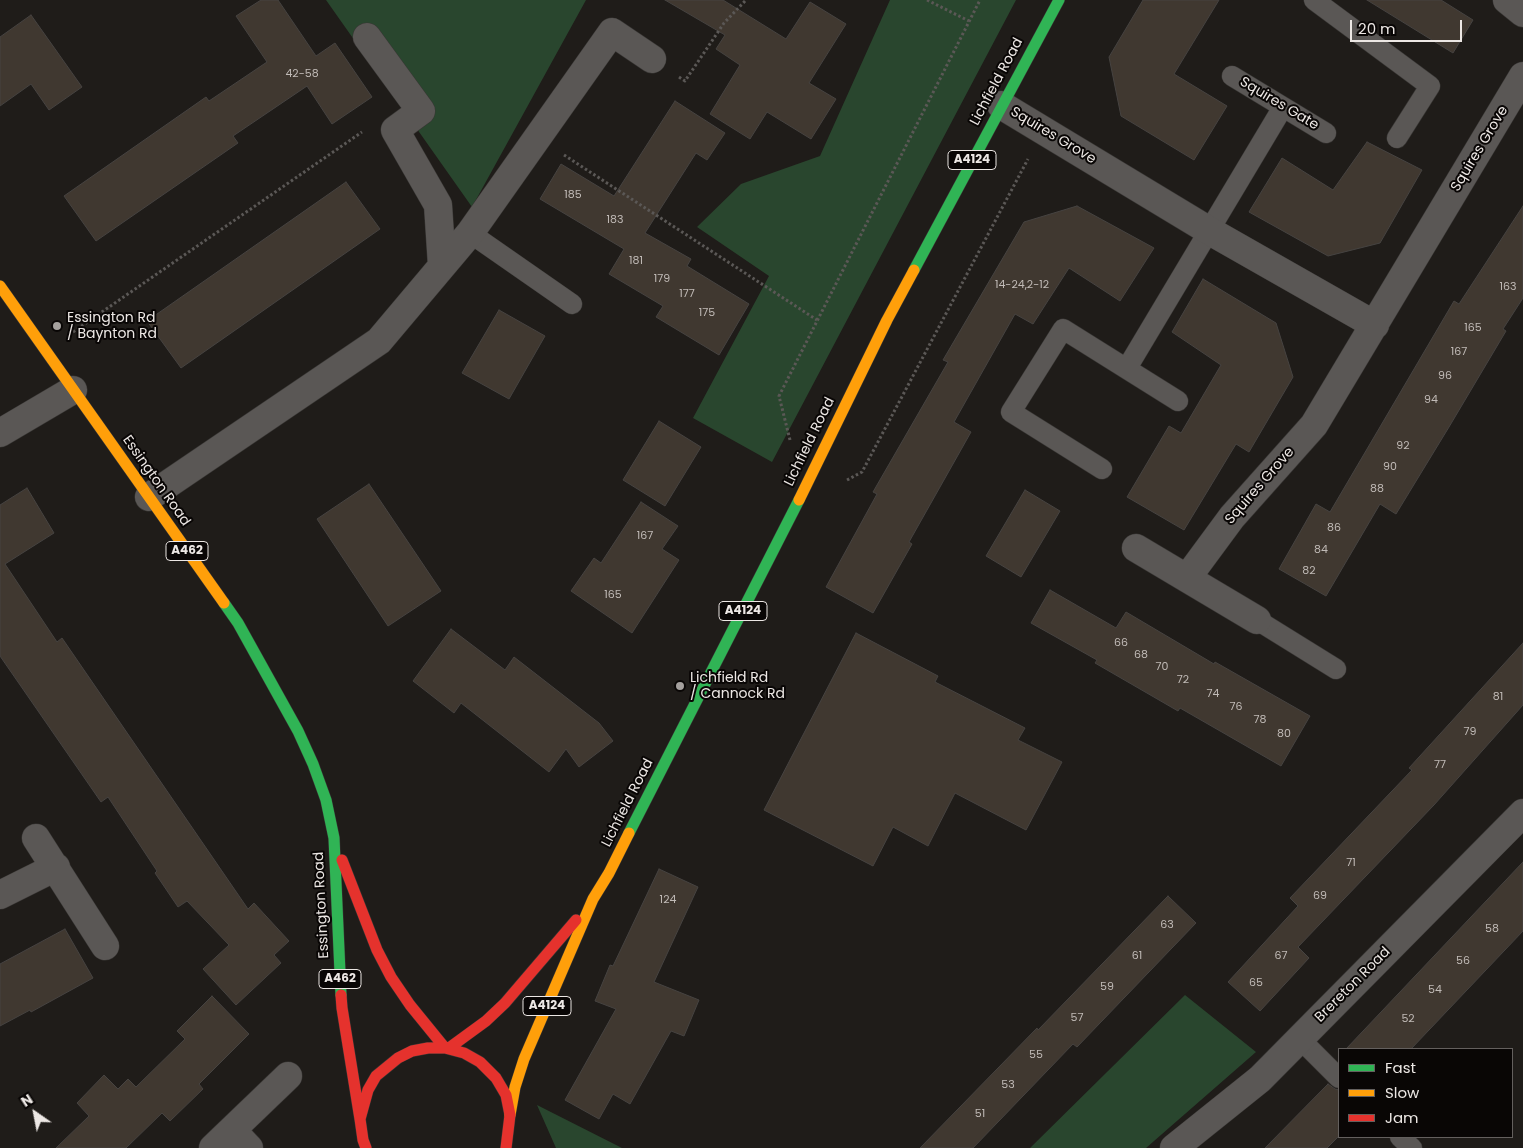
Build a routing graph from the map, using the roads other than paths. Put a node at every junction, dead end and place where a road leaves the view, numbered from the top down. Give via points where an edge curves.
1 (1059, 0) edge
2 (1314, 0) edge
3 (1507, 0) edge
4 (1523, 14) edge
5 (367, 37) dead end
6 (652, 59) road end
7 (1232, 76) dead end
8 (1523, 76) edge
9 (1001, 105) junction
10 (1283, 107) junction
11 (1326, 133) dead end
12 (1397, 138) dead end
13 (1208, 230) junction
14 (470, 233) junction
15 (442, 266) junction
16 (0, 286) edge
17 (572, 304) dead end
18 (1375, 325) junction
19 (1126, 368) junction
20 (73, 390) junction
21 (1178, 401) dead end
22 (0, 433) edge
23 (1102, 469) dead end
24 (149, 497) junction
25 (1136, 548) dead end
26 (1187, 578) junction
27 (1257, 620) joint
28 (1336, 669) dead end
29 (1523, 813) edge
30 (36, 838) dead end
31 (334, 838) junction
32 (56, 867) junction
33 (0, 895) edge
34 (594, 899) junction
35 (105, 946) dead end
36 (1300, 1039) junction
37 (447, 1048) junction
38 (288, 1076) dead end
39 (1338, 1077) edge
40 (360, 1119) junction
41 (510, 1119) junction
42 (1401, 1138) edge
43 (518, 1139) dead end
44 (232, 1142) edge
45 (366, 1148) edge
46 (506, 1148) edge
47 (1174, 1148) edge
48 (1412, 1148) edge

1 - 9 main road, Lichfield Road / A4124
2 - 12 lane via 1430,86
3 - 4 street
5 - 15 street via 421,111 395,130 438,205
6 - 14 street via 612,32
7 - 10 lane, Squires Gate
8 - 18 street, Squires Grove
9 - 13 street, Squires Grove
9 - 34 main road, Lichfield Road / A4124 via 887,320 773,552
10 - 11 lane, Squires Gate
10 - 13 lane
13 - 18 street, Squires Grove
13 - 19 lane
14 - 15 street
14 - 17 lane
15 - 24 street via 379,341
16 - 20 main road, Essington Road / A462
18 - 26 street, Squires Grove via 1314,425 1232,517
19 - 21 lane
19 - 23 lane via 1063,329 1011,412
20 - 22 street
20 - 24 main road, Essington Road / A462
24 - 31 main road, Essington Road / A462 via 238,622 298,731 326,800
25 - 26 street
26 - 27 street
27 - 28 lane
29 - 36 street, Brereton Road
30 - 32 street
31 - 37 main road, Essington Road / A462 via 377,950 391,977
31 - 40 main road, Essington Road / A462 via 342,1008
32 - 33 street
32 - 35 street
34 - 37 main road, Lichfield Road / A4124 via 505,1003 486,1021
34 - 41 main road, Lichfield Road / A4124 via 524,1059
36 - 39 lane
36 - 47 street, Brereton Road via 1260,1079
37 - 40 main road via 412,1051 384,1068 368,1090
37 - 41 main road via 480,1062 496,1078 506,1095
38 - 44 street
40 - 45 main road, Essington Road
41 - 43 main road
41 - 46 main road, Lichfield Road
42 - 48 lane

